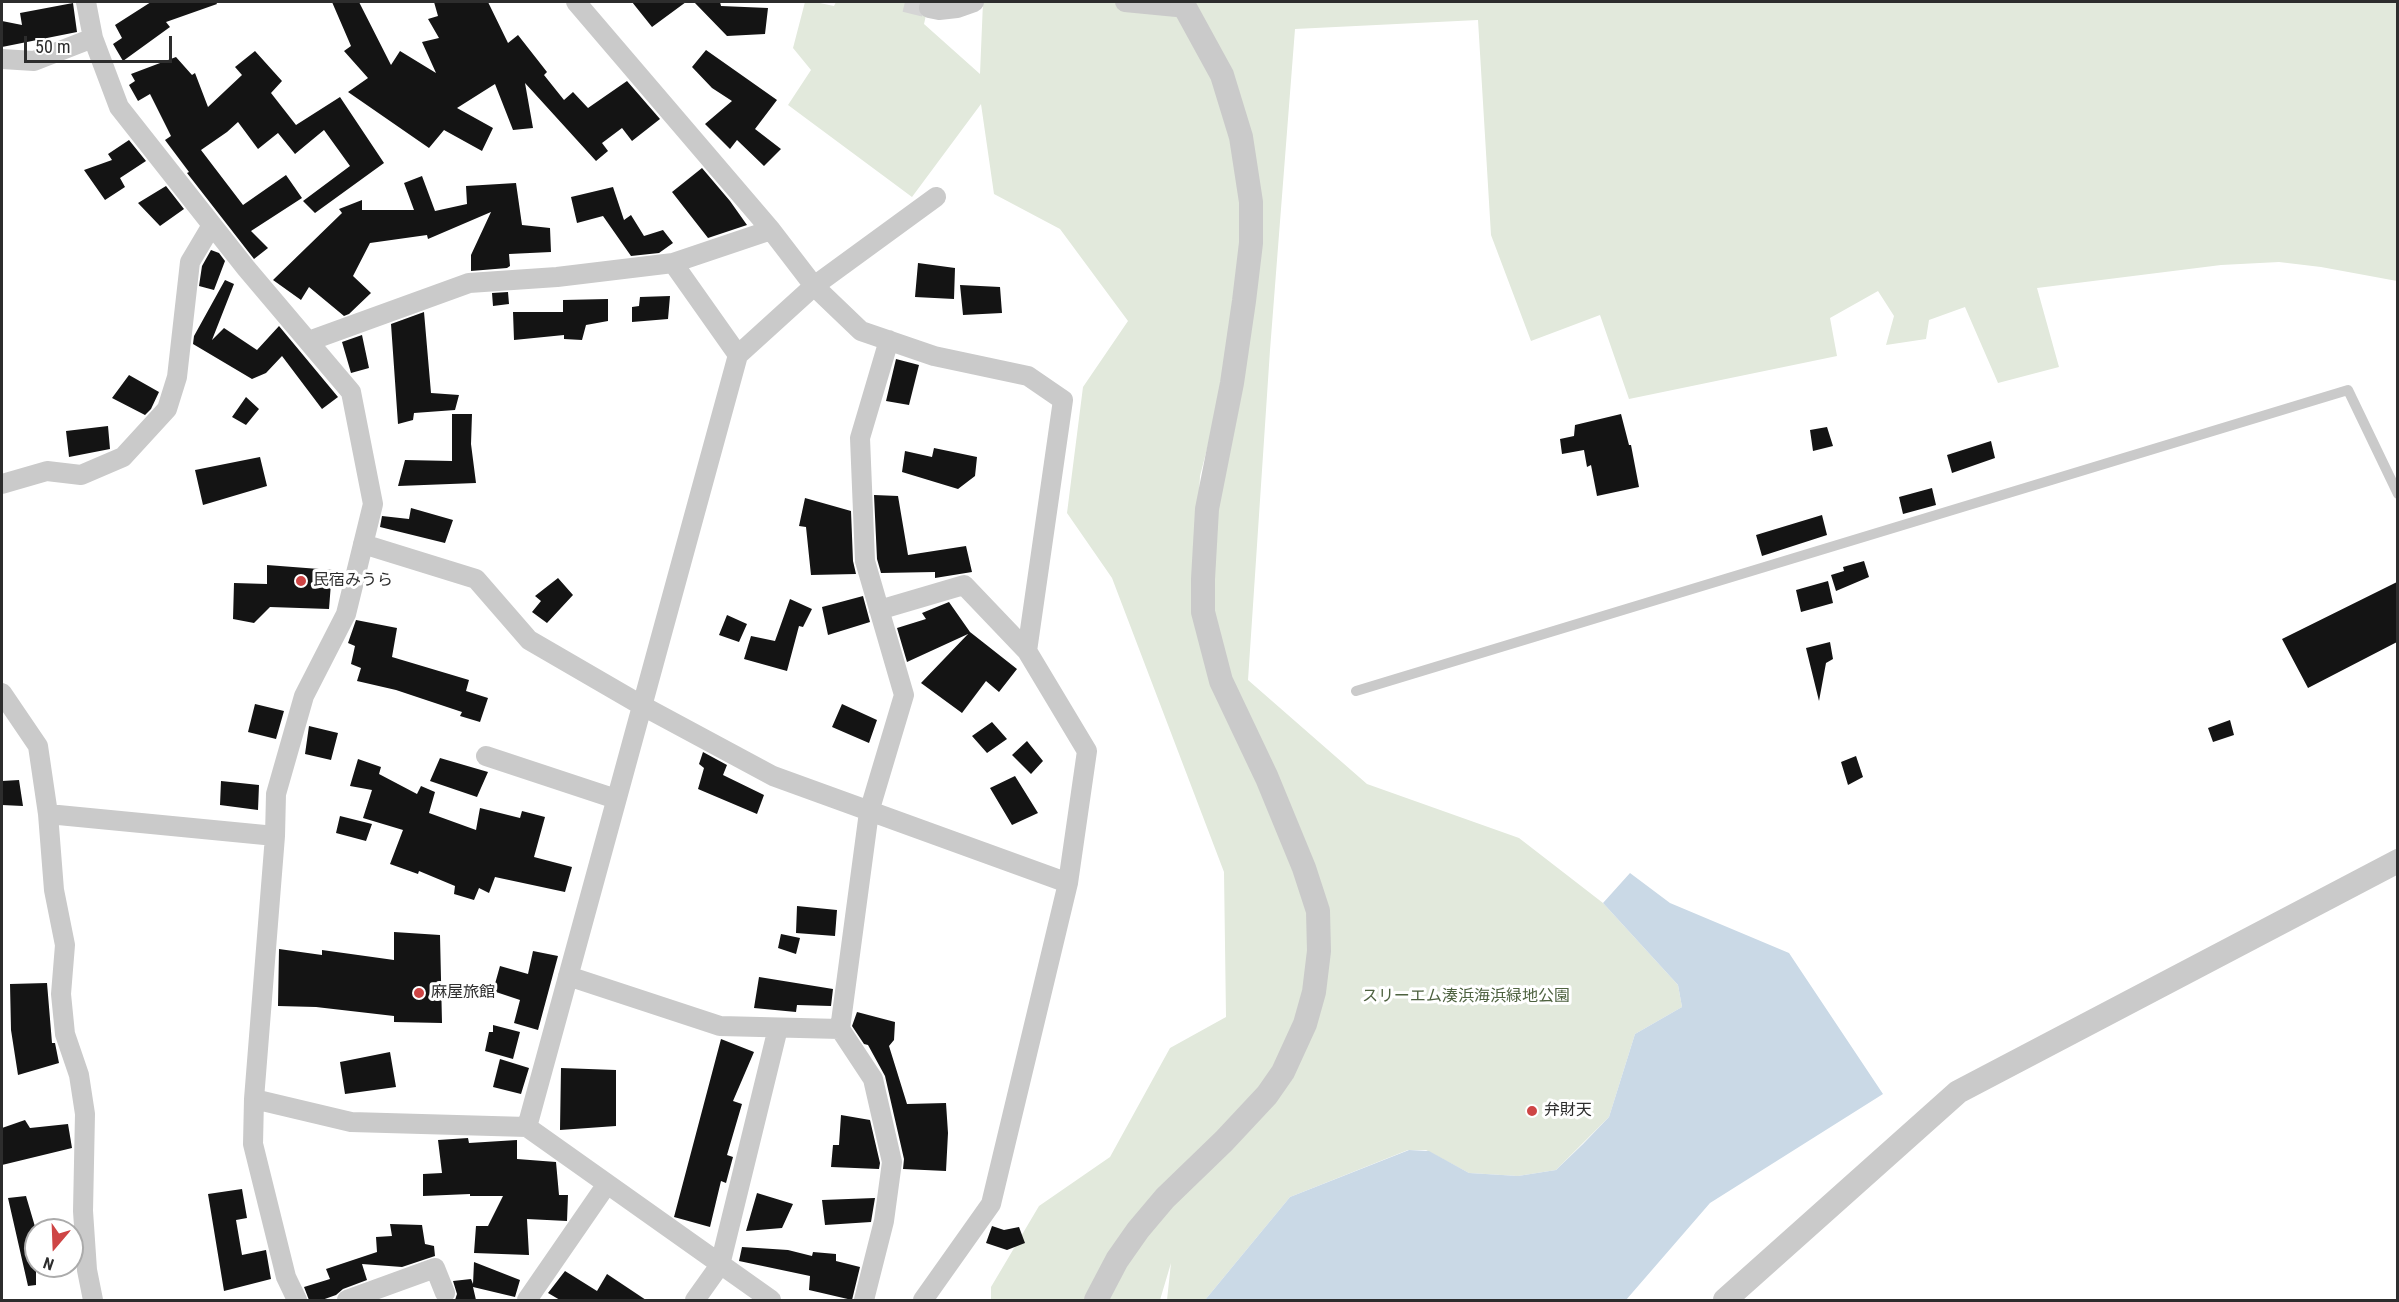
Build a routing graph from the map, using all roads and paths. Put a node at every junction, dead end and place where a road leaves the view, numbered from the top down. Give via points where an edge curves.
1 (86, 2) edge
2 (576, 2) edge
3 (974, 2) edge
4 (1125, 2) edge
5 (1184, 5) edge
6 (929, 8) dead end
7 (93, 38) junction
8 (2, 58) edge
9 (936, 196) dead end
10 (212, 225) junction
11 (771, 230) junction
12 (673, 263) junction
13 (814, 286) junction
14 (889, 340) junction
15 (309, 341) junction
16 (738, 355) junction
17 (2, 484) edge
18 (2397, 494) edge
19 (363, 544) junction
20 (879, 610) junction
21 (1027, 651) junction
22 (1356, 691) dead end
23 (2, 693) edge
24 (641, 705) junction
25 (486, 756) dead end
26 (616, 799) junction
27 (869, 812) junction
28 (48, 814) junction
29 (275, 836) junction
30 (2397, 861) edge
31 (1068, 883) junction
32 (568, 976) junction
33 (778, 1028) junction
34 (840, 1029) junction
35 (254, 1099) junction
36 (527, 1127) junction
37 (607, 1184) junction
38 (720, 1265) junction
39 (445, 1293) dead end
40 (93, 1300) edge
41 (297, 1300) edge
42 (347, 1300) edge
43 (527, 1300) edge
44 (694, 1300) edge
45 (771, 1300) edge
46 (864, 1300) edge
47 (923, 1300) edge
48 (1096, 1300) edge
49 (1725, 1300) edge

1 - 7 street
2 - 11 street
3 - 6 street via 957,8
4 - 5 street
5 - 48 street via 1222,75 1241,137 1251,202 1244,301 1207,509 1203,612 1221,681 1304,868 1318,911 1319,951 1308,1014 1283,1072 1267,1095 1138,1230
7 - 8 street via 34,61
7 - 10 street via 119,107
9 - 13 street
10 - 15 street
10 - 17 street via 190,262 177,377 167,410 123,457 81,475 47,471
11 - 12 street
11 - 13 street
12 - 15 street via 469,283
12 - 16 street
13 - 14 street via 861,331
13 - 16 street
14 - 20 street via 860,438 865,561
14 - 21 street via 934,356 1028,376 1063,400
15 - 19 street via 351,392 373,504
16 - 24 street
18 - 22 lane via 2348,390
19 - 24 street via 476,579 529,640
19 - 29 street via 346,614 304,696 276,794
20 - 21 street via 964,585
20 - 27 street via 904,695
21 - 31 street via 1087,750
23 - 28 street via 38,746
24 - 26 street
24 - 27 street via 773,776
25 - 26 street
26 - 32 street
27 - 31 street
27 - 34 street
28 - 29 street
28 - 40 street via 54,890 65,945 61,994 64,1024 85,1114 82,1211
29 - 35 street
30 - 49 street via 1958,1092
31 - 47 street via 991,1204
32 - 33 street via 720,1026
32 - 36 street
33 - 34 street
33 - 38 street
34 - 46 street via 873,1079 892,1162 884,1221
35 - 36 street via 351,1122
35 - 41 street via 253,1144 286,1277
36 - 37 street
37 - 38 street
37 - 43 street
38 - 44 street
38 - 45 street
39 - 42 street via 435,1268

